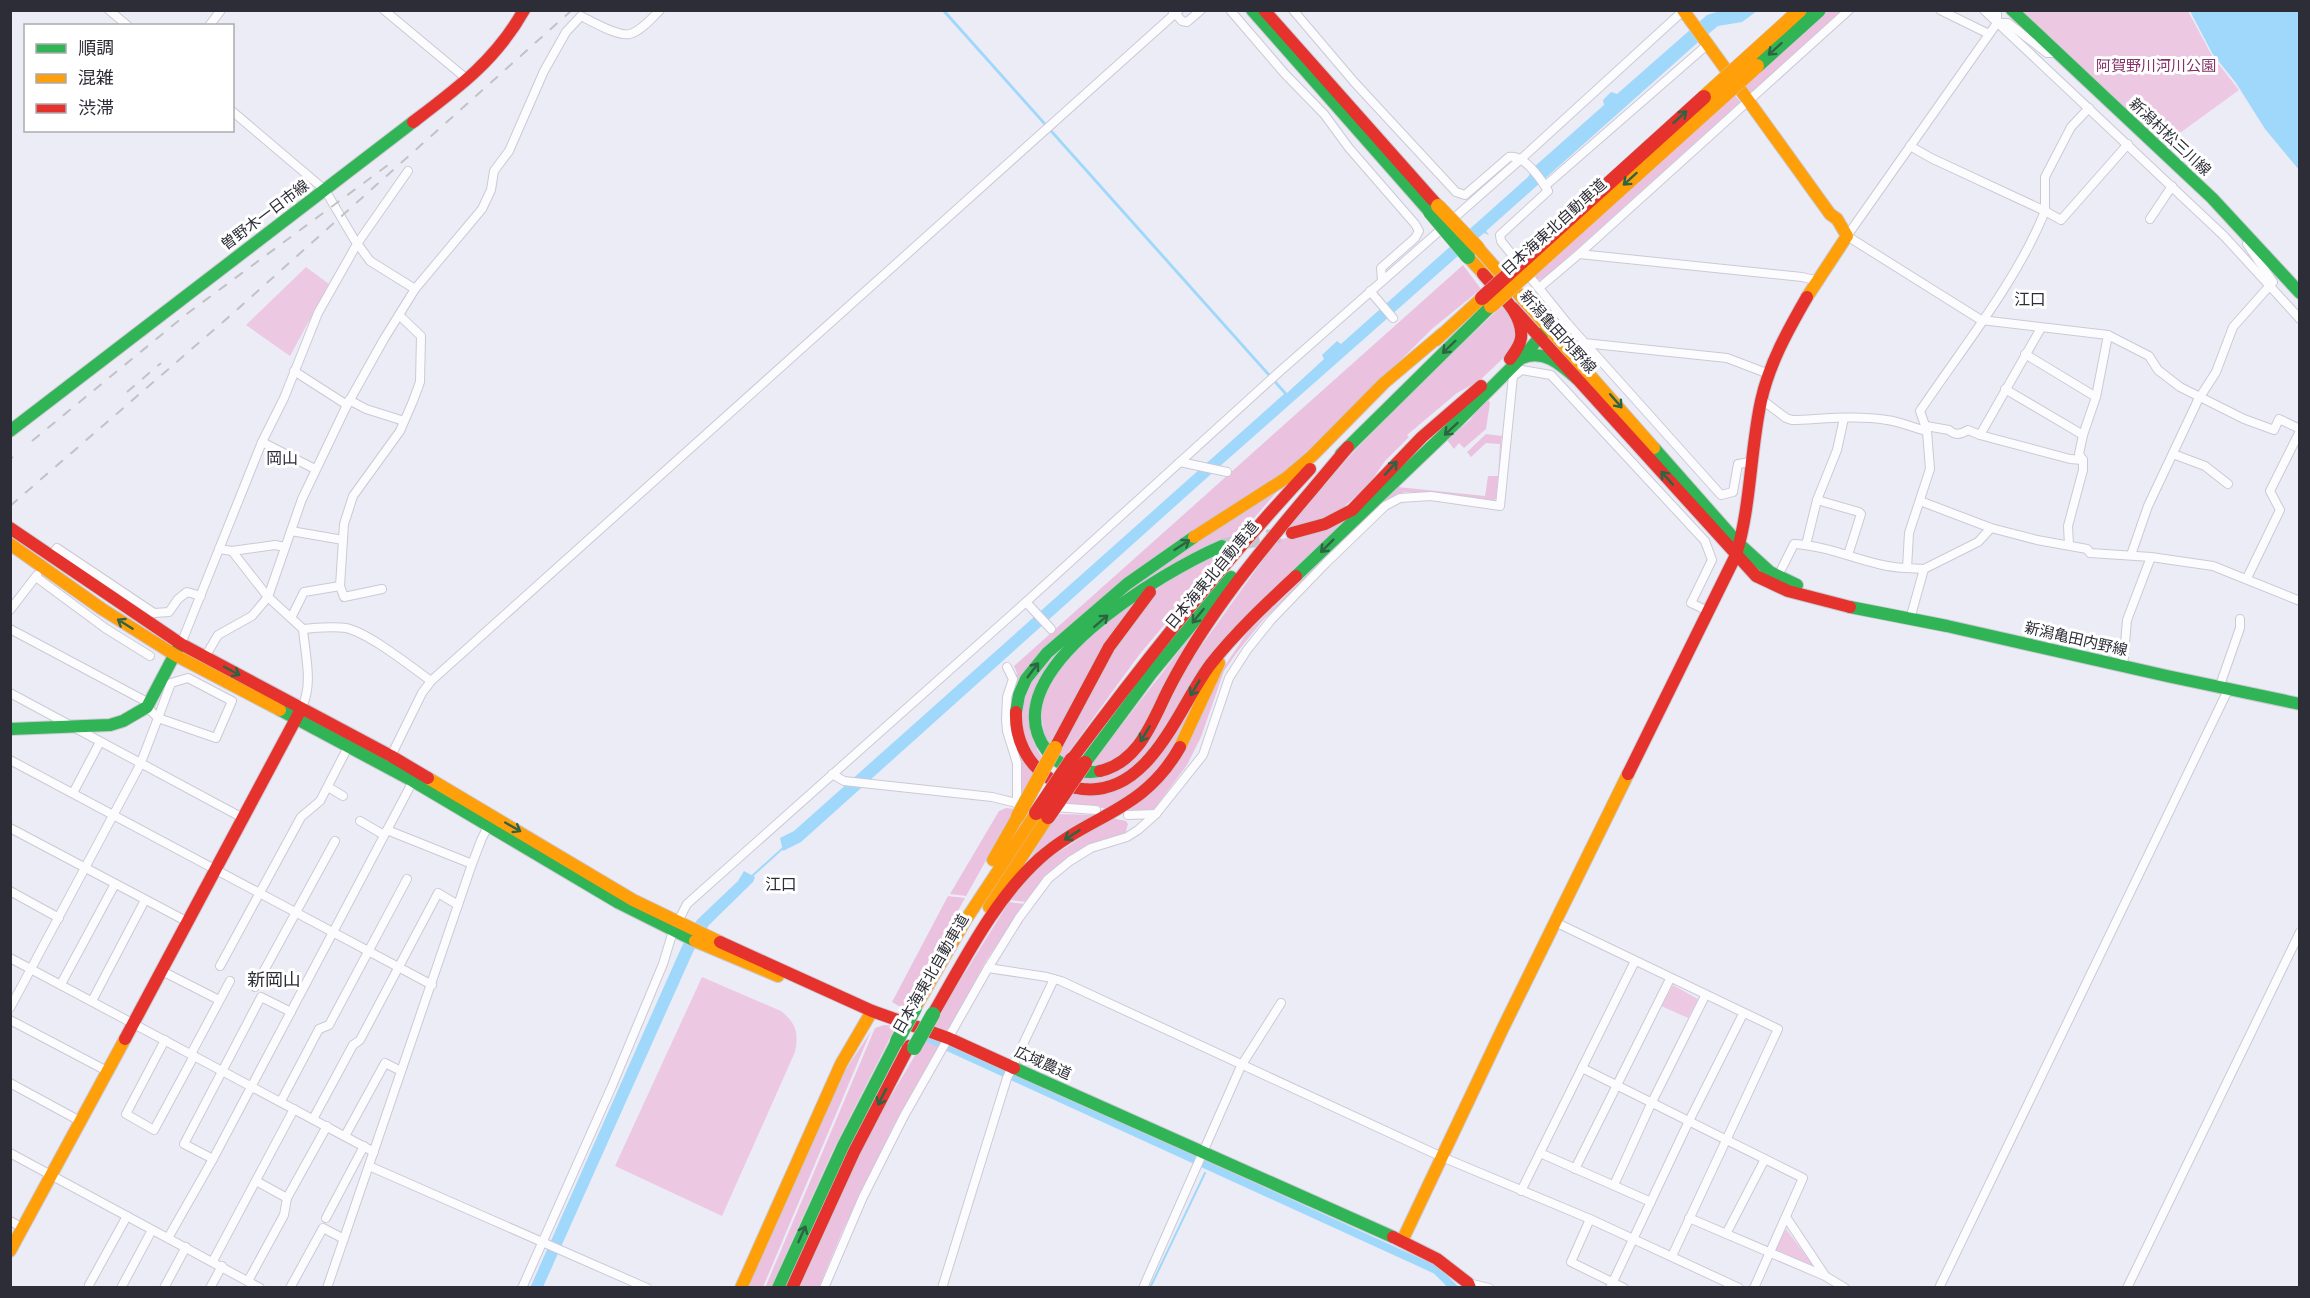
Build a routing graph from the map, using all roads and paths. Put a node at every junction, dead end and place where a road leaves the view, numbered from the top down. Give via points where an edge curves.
1 (109, 10) edge
2 (222, 10) edge
3 (384, 10) edge
4 (524, 10) edge
5 (660, 10) edge
6 (1202, 10) edge
7 (1230, 10) edge
8 (1252, 10) edge
9 (1264, 10) edge
10 (1293, 10) edge
11 (1800, 10) edge
12 (1819, 10) edge
13 (1849, 10) edge
14 (1940, 10) edge
15 (1984, 10) edge
16 (1994, 10) edge
17 (2012, 10) edge
18 (1176, 11) edge
19 (1688, 12) edge
20 (1997, 23) junction
21 (126, 24) edge
22 (211, 24) edge
23 (1989, 34) junction
24 (1707, 45) junction
25 (2056, 53) junction
26 (468, 80) junction
27 (1749, 102) junction
28 (2089, 108) junction
29 (234, 113) edge
30 (2128, 144) junction
31 (1910, 146) junction
32 (1521, 159) junction
33 (408, 171) dead end
34 (1545, 186) junction
35 (2172, 186) junction
36 (325, 190) junction
37 (1434, 209) junction
38 (2045, 211) junction
39 (2150, 219) dead end
40 (2243, 232) junction
41 (1847, 236) junction
42 (357, 244) junction
43 (1473, 252) junction
44 (1579, 254) junction
45 (1483, 274) junction
46 (1382, 280) junction
47 (1819, 281) junction
48 (2271, 286) junction
49 (1539, 288) junction
50 (415, 289) junction
51 (2300, 293) edge
52 (1372, 294) junction
53 (1486, 302) junction
54 (399, 315) junction
55 (1393, 318) dead end
56 (2300, 319) edge
57 (1982, 320) junction
58 (1549, 326) junction
59 (2041, 328) junction
60 (1442, 334) junction
61 (2108, 335) junction
62 (1539, 336) junction
63 (1584, 342) junction
64 (2025, 354) junction
65 (1512, 361) junction
66 (294, 371) junction
67 (1769, 374) junction
68 (1576, 378) junction
69 (2005, 389) junction
70 (2096, 397) junction
71 (2202, 397) junction
72 (1761, 399) junction
73 (348, 403) junction
74 (1844, 418) junction
75 (404, 421) junction
76 (1927, 428) junction
77 (2300, 430) edge
78 (10, 431) edge
79 (1980, 435) junction
80 (2083, 435) junction
81 (262, 442) junction
82 (1348, 447) junction
83 (2173, 454) junction
84 (2083, 460) junction
85 (1750, 462) junction
86 (1184, 463) junction
87 (315, 469) junction
88 (1224, 471) dead end
89 (2228, 484) dead end
90 (1817, 500) junction
91 (1920, 501) junction
92 (10, 528) edge
93 (1991, 528) junction
94 (291, 531) junction
95 (1292, 533) tunnel mouth
96 (343, 540) junction
97 (10, 544) edge
98 (1806, 544) junction
99 (2069, 545) junction
100 (1222, 546) tunnel mouth
101 (285, 547) junction
102 (219, 549) junction
103 (1738, 549) junction
104 (55, 551) dead end
105 (232, 551) junction
106 (1848, 555) junction
107 (2132, 555) junction
108 (2151, 556) junction
109 (1782, 568) dead end
110 (1907, 568) junction
111 (1924, 569) junction
112 (1167, 574) junction
113 (2247, 578) junction
114 (340, 586) junction
115 (382, 589) dead end
116 (201, 596) junction
117 (268, 597) junction
118 (2300, 601) edge
119 (1026, 603) junction
120 (10, 610) edge
121 (1708, 611) junction
122 (291, 618) junction
123 (1910, 619) junction
124 (2240, 619) dead end
125 (1050, 627) dead end
126 (10, 629) edge
127 (303, 629) junction
128 (1237, 635) junction
129 (178, 650) junction
130 (150, 656) dead end
131 (206, 657) junction
132 (2123, 667) junction
133 (1007, 668) dead end
134 (431, 681) junction
135 (2223, 689) junction
136 (10, 693) edge
137 (2300, 704) edge
138 (148, 705) junction
139 (298, 714) junction
140 (159, 718) junction
141 (72, 727) junction
142 (10, 729) edge
143 (100, 742) junction
144 (348, 747) junction
145 (10, 760) edge
146 (388, 761) junction
147 (1078, 761) junction
148 (140, 765) junction
149 (832, 774) junction
150 (413, 781) junction
151 (328, 787) junction
152 (73, 793) junction
153 (344, 796) dead end
154 (1018, 810) junction
155 (1096, 810) dead end
156 (1155, 814) junction
157 (114, 815) junction
158 (1042, 815) junction
159 (1128, 815) dead end
160 (241, 817) junction
161 (491, 820) junction
162 (360, 821) dead end
163 (10, 828) edge
164 (386, 832) junction
165 (335, 841) dead end
166 (472, 864) junction
167 (87, 867) junction
168 (214, 868) junction
169 (407, 879) dead end
170 (115, 884) junction
171 (11, 894) edge
172 (260, 894) junction
173 (145, 900) junction
174 (458, 905) junction
175 (296, 913) junction
176 (59, 918) junction
177 (186, 921) junction
178 (1557, 923) junction
179 (678, 928) junction
180 (2300, 932) edge
181 (333, 933) junction
182 (367, 951) junction
183 (10, 958) edge
184 (1635, 961) junction
185 (220, 966) dead end
186 (398, 967) junction
187 (988, 968) junction
188 (32, 969) junction
189 (160, 970) junction
190 (1670, 979) junction
191 (1054, 980) junction
192 (230, 981) dead end
193 (62, 984) junction
194 (432, 985) junction
195 (255, 987) dead end
196 (924, 993) junction
197 (1705, 996) junction
198 (219, 1000) junction
199 (92, 1001) junction
200 (1281, 1003) dead end
201 (10, 1008) edge
202 (872, 1011) junction
203 (925, 1011) junction
204 (291, 1012) junction
205 (1743, 1014) junction
206 (10, 1020) edge
207 (133, 1023) junction
208 (948, 1038) junction
209 (165, 1040) junction
210 (907, 1045) junction
211 (193, 1055) junction
212 (1241, 1066) junction
213 (1011, 1067) junction
214 (1582, 1068) junction
215 (107, 1071) junction
216 (223, 1071) junction
217 (401, 1071) junction
218 (10, 1083) edge
219 (251, 1087) junction
220 (1616, 1087) junction
221 (281, 1101) junction
222 (1651, 1104) junction
223 (294, 1109) junction
224 (313, 1119) junction
225 (80, 1121) junction
226 (1689, 1121) junction
227 (327, 1126) junction
228 (345, 1136) junction
229 (1726, 1140) junction
230 (364, 1146) junction
231 (374, 1152) junction
232 (10, 1153) edge
233 (1204, 1153) junction
234 (1540, 1153) junction
235 (1442, 1156) junction
236 (213, 1159) junction
237 (1765, 1159) junction
238 (369, 1166) junction
239 (1575, 1169) junction
240 (52, 1176) junction
241 (256, 1181) junction
242 (1614, 1185) junction
243 (1521, 1191) junction
244 (287, 1198) junction
245 (1651, 1202) junction
246 (127, 1216) junction
247 (1786, 1217) junction
248 (326, 1218) dead end
249 (1689, 1218) junction
250 (1590, 1219) junction
251 (10, 1221) edge
252 (23, 1228) junction
253 (152, 1230) junction
254 (1726, 1234) junction
255 (168, 1238) junction
256 (1634, 1238) junction
257 (345, 1239) junction
258 (1402, 1241) junction
259 (543, 1243) junction
260 (186, 1247) junction
261 (10, 1251) edge
262 (1769, 1254) junction
263 (1672, 1256) junction
264 (213, 1261) junction
265 (222, 1266) junction
266 (1825, 1276) junction
267 (248, 1281) junction
268 (89, 1285) dead end
269 (1469, 1285) edge
270 (1612, 1285) edge
271 (121, 1287) edge
272 (164, 1287) edge
273 (210, 1287) edge
274 (260, 1287) edge
275 (290, 1287) edge
276 (327, 1287) edge
277 (522, 1287) edge
278 (647, 1287) edge
279 (741, 1287) edge
280 (778, 1287) edge
281 (792, 1287) edge
282 (824, 1287) edge
283 (942, 1287) edge
284 (1143, 1287) edge
285 (1489, 1287) edge
286 (1624, 1287) edge
287 (1739, 1287) edge
288 (1754, 1287) edge
289 (1845, 1287) edge
290 (1939, 1287) edge
291 (2127, 1287) edge

1 - 21 street
2 - 22 street
3 - 26 street
4 - 26 main road, 曽野木一日市線 via 504,44
5 - 50 street via 630,34 581,16 566,32 509,150 494,171 482,209
6 - 18 street via 1187,22
7 - 46 street via 1324,114 1419,231 1381,268
8 - 37 main road, 新潟亀田内野線
9 - 37 main road, 新潟亀田内野線
10 - 32 street via 1456,192 1465,195 1509,157
53 -> 11 main road, 日本海東北自動車道, bridge
12 -> 53 main road, 日本海東北自動車道, bridge
13 - 27 street
14 - 23 street
15 - 20 street
16 - 20 street
17 - 25 main road, 新潟村松三川線
18 - 134 street
19 - 24 main road
19 - 32 street
20 - 23 street
20 - 25 street via 2008,23 2047,54
20 - 28 street
23 - 31 street
24 - 27 main road
24 - 34 street
25 - 40 main road, 新潟村松三川線
26 - 36 main road, 曽野木一日市線
27 - 41 main road
27 - 44 street
28 - 30 street
28 - 38 street via 2071,127 2045,177
29 - 36 street
30 - 35 street
30 - 38 street via 2061,220
31 - 38 street
31 - 41 street
32 - 34 street
32 - 46 street
33 - 42 street
34 - 49 street via 1548,191 1500,235
35 - 39 street
35 - 48 street
36 - 42 street
36 - 78 main road, 曽野木一日市線
37 - 43 main road, 新潟亀田内野線, bridge
38 - 57 street via 2011,278
40 - 48 street via 2273,282
40 - 51 main road, 新潟村松三川線
41 - 47 main road
41 - 57 street
42 - 50 street via 370,261
42 - 66 street via 318,313
43 - 45 main road, 新潟亀田内野線
43 - 58 main road, 新潟亀田内野線
44 - 47 street
44 - 49 street
45 - 62 main road, 新潟亀田内野線
45 - 65 main road via 1520,327 1521,340
46 - 52 street
47 - 67 main road via 1791,325
48 - 56 street
48 - 71 street via 2233,327
49 - 63 street
50 - 54 street
52 - 55 street
52 - 86 street
53 - 60 main road, 日本海東北自動車道
53 -> 82 main road, 日本海東北自動車道
54 - 73 street
54 - 75 street via 422,336 420,382
57 - 59 street
57 - 76 street via 1920,411
58 - 62 main road
58 -> 103 main road, 新潟亀田内野線
59 - 61 street
59 - 64 street
128 -> 60 main road via 1201,677 1157,751 1120,782 1091,790 1061,785 1036,768 1025,752 1016,724 1019,694 1029,675 1056,644 1150,567 1301,466 1384,383
60 - 147 main road, 日本海東北自動車道 via 1332,444 1235,551 1142,666
61 - 70 street
61 - 71 street via 2149,356 2165,376
62 - 65 main road
62 - 68 main road, 新潟亀田内野線
63 - 67 street via 1728,358
63 - 85 street via 1721,495 1733,492 1738,464
64 - 69 street
64 - 70 street
65 - 68 main road via 1527,355 1544,355
95 -> 65 main road via 1325,524 1352,510 1422,437
65 -> 128 main road via 1460,421
66 - 73 street
66 - 81 street
67 - 72 main road
103 -> 68 main road, 新潟亀田内野線
69 - 79 street
69 - 80 street
70 - 80 street
71 - 77 street via 2274,430 2279,419
71 - 83 street
72 - 74 street via 1792,420
72 - 85 main road
73 - 75 street
73 - 87 street
74 - 76 street via 1886,420 1910,424 1916,429
74 - 90 street via 1837,450
75 - 96 street via 353,496
76 - 79 street via 1962,434 1968,430
76 - 91 street via 1930,469
77 - 113 street via 2270,490 2280,510
79 - 84 street
80 - 84 street via 2079,454
81 - 87 street
81 - 102 street
82 -> 112 main road via 1232,590 1182,666 1145,736 1129,756 1112,768 1095,772 1066,768 1046,752 1035,727 1036,702 1045,680 1094,628
82 -> 147 main road, 日本海東北自動車道 via 1276,524
83 - 89 street via 2205,466
83 - 107 street via 2148,506
84 - 99 street via 2068,526
85 - 103 main road
86 - 88 street
86 - 119 street
87 - 94 street
90 - 98 street
90 - 106 street via 1861,514
91 - 93 street
91 - 110 street via 1909,533
92 - 129 main road
93 - 99 street
93 - 111 street via 1978,542
94 - 96 street
94 - 101 street
96 - 114 street
129 -> 97 main road via 102,609
98 - 106 street
98 - 109 street via 1794,544
99 - 107 street via 2090,553
100 - 112 main road
101 - 105 street
101 - 117 street
102 - 105 street
102 - 116 street
103 - 121 main road
103 - 123 main road, 新潟亀田内野線 via 1763,581 1845,608
104 - 116 street via 57,548 154,613 169,612 186,592
105 - 117 street
106 - 110 street
107 - 108 street
108 - 113 street via 2213,566
108 - 132 street via 2127,620
110 - 111 street
111 - 123 street
112 - 154 main road, bridge via 1118,633
113 - 118 street
114 - 115 street via 344,597
114 - 122 street via 304,592
116 - 129 street
117 - 122 street
117 - 131 street via 252,616 218,635
119 - 125 street
119 - 149 street
120 - 130 street via 37,575 105,628
121 - 156 street via 1691,603 1712,560 1705,541 1551,375 1522,370 1514,376 1500,506 1431,496 1400,498 1385,506 1271,620 1247,650 1229,678 1203,755
121 - 178 main road
122 - 127 street
123 - 132 main road, 新潟亀田内野線
124 - 135 street
126 - 138 street
127 - 134 street via 348,629
127 - 139 street via 308,687
128 -> 203 main road via 1217,666 1183,746 1166,770 1136,799 1065,839 1026,873
129 - 131 main road
129 - 138 main road
129 - 139 main road
131 -> 139 main road
132 - 135 main road, 新潟亀田内野線
133 - 154 street via 1013,679 1006,719 1017,763
134 - 146 street
135 - 137 main road, 新潟亀田内野線
135 - 290 street
136 - 141 street
138 - 140 street
138 - 141 main road via 110,725
139 - 144 main road
139 - 146 main road
139 - 160 main road
140 - 140 street via 216,738 232,701 188,678 171,683
140 - 148 street
141 - 142 main road
141 - 143 street
143 - 148 street
143 - 152 street
144 - 146 main road
144 - 151 street
145 - 152 street
146 - 150 main road
146 - 161 main road
147 - 158 main road, 日本海東北自動車道, bridge
148 - 157 street
148 - 160 street
149 - 154 street via 844,781 992,797
149 - 179 street via 687,904
150 - 161 main road
150 - 164 street
151 - 153 street
151 - 172 street via 320,801 301,817
152 - 157 street
154 - 155 street
154 - 196 main road
156 - 159 street
156 - 187 street via 1138,831 1091,848 1048,879
157 - 167 street
157 - 168 street
158 - 196 main road, 日本海東北自動車道 via 965,921
158 - 203 main road, 日本海東北自動車道
160 - 168 main road
161 - 166 street
161 - 179 main road, 広域農道
162 - 164 street
163 - 167 street
164 - 166 street
164 - 181 street
165 - 175 street
166 - 174 street
167 - 170 street
167 - 176 street
168 - 172 street
168 - 177 main road
169 - 182 street
170 - 173 street
170 - 193 street
171 - 176 street
172 - 175 street
172 - 185 street
173 - 177 street
173 - 199 street
174 - 186 street via 438,893
174 - 194 street
175 - 181 street
175 - 195 street
176 - 188 street
177 - 189 main road
178 - 184 street
178 - 235 main road
179 - 202 main road, 広域農道
179 - 259 street
180 - 291 street
181 - 182 street
181 - 204 street
182 - 186 street
182 - 221 street via 329,1025 320,1029
183 - 188 street
184 - 190 street
184 - 214 street
186 - 194 street
186 - 224 street
187 - 191 street
187 - 208 street
188 - 193 street
188 - 201 street
189 - 198 street
189 - 207 main road
190 - 197 street
190 - 220 street
191 - 212 street
191 - 213 street
192 - 198 street
193 - 199 street
194 - 217 street
196 - 203 main road, 日本海東北自動車道
197 - 205 street
197 - 222 street
198 - 211 street
199 - 207 street
200 - 212 street
202 - 208 main road, 広域農道
202 - 279 main road via 841,1064
203 - 210 main road, 日本海東北自動車道
204 - 216 street via 261,997
204 - 219 street
205 - 226 street
205 - 229 street via 1778,1029
206 - 215 street
207 - 209 street
207 - 215 main road
208 - 213 main road, 広域農道
208 - 282 street via 863,1197
209 - 211 street
209 - 211 street via 126,1114 154,1130
280 -> 210 main road, 日本海東北自動車道 via 843,1146
210 -> 281 main road, 日本海東北自動車道
211 - 216 street
212 - 233 street
212 - 235 street
213 - 233 main road, 広域農道
213 - 283 street
214 - 220 street
214 - 234 street
215 - 225 main road
216 - 219 street
216 - 236 street via 184,1144
217 - 228 street via 385,1064
217 - 231 street
218 - 225 street
219 - 221 street
219 - 236 street
220 - 222 street
220 - 239 street
221 - 223 street
222 - 226 street
222 - 242 street
223 - 224 street
223 - 241 street
224 - 227 street
225 - 240 main road
226 - 229 street
226 - 245 street
227 - 228 street
227 - 244 street
228 - 230 street
229 - 237 street
229 - 249 street
230 - 231 street
230 - 248 street
231 - 238 street
232 - 240 street
233 - 258 main road, 広域農道
233 - 284 street
234 - 239 street
234 - 243 street
235 - 243 street
235 - 258 main road
236 - 255 street
237 - 247 street via 1803,1178
237 - 254 street
238 - 257 street
238 - 259 street
239 - 242 street
240 - 246 street
240 - 252 main road
241 - 244 street
241 - 264 street
242 - 245 street
243 - 250 street
244 - 267 street via 284,1215
245 - 256 street
246 - 253 street
246 - 268 street
247 - 262 street
247 - 266 street
249 - 254 street
249 - 263 street
250 - 256 street
250 - 270 street via 1571,1262
251 - 252 street
252 - 261 main road
253 - 255 street
253 - 271 street
254 - 262 street
255 - 260 street
256 - 263 street
256 - 270 street
257 - 275 street via 323,1228
257 - 276 street
258 - 269 main road, 広域農道 via 1437,1259
259 - 277 street
259 - 278 street
260 - 264 street
260 - 272 street
262 - 266 street
262 - 288 street
263 - 287 street
264 - 265 street
265 - 267 street
265 - 273 street
266 - 289 street
267 - 274 street
269 - 285 street
270 - 286 street

